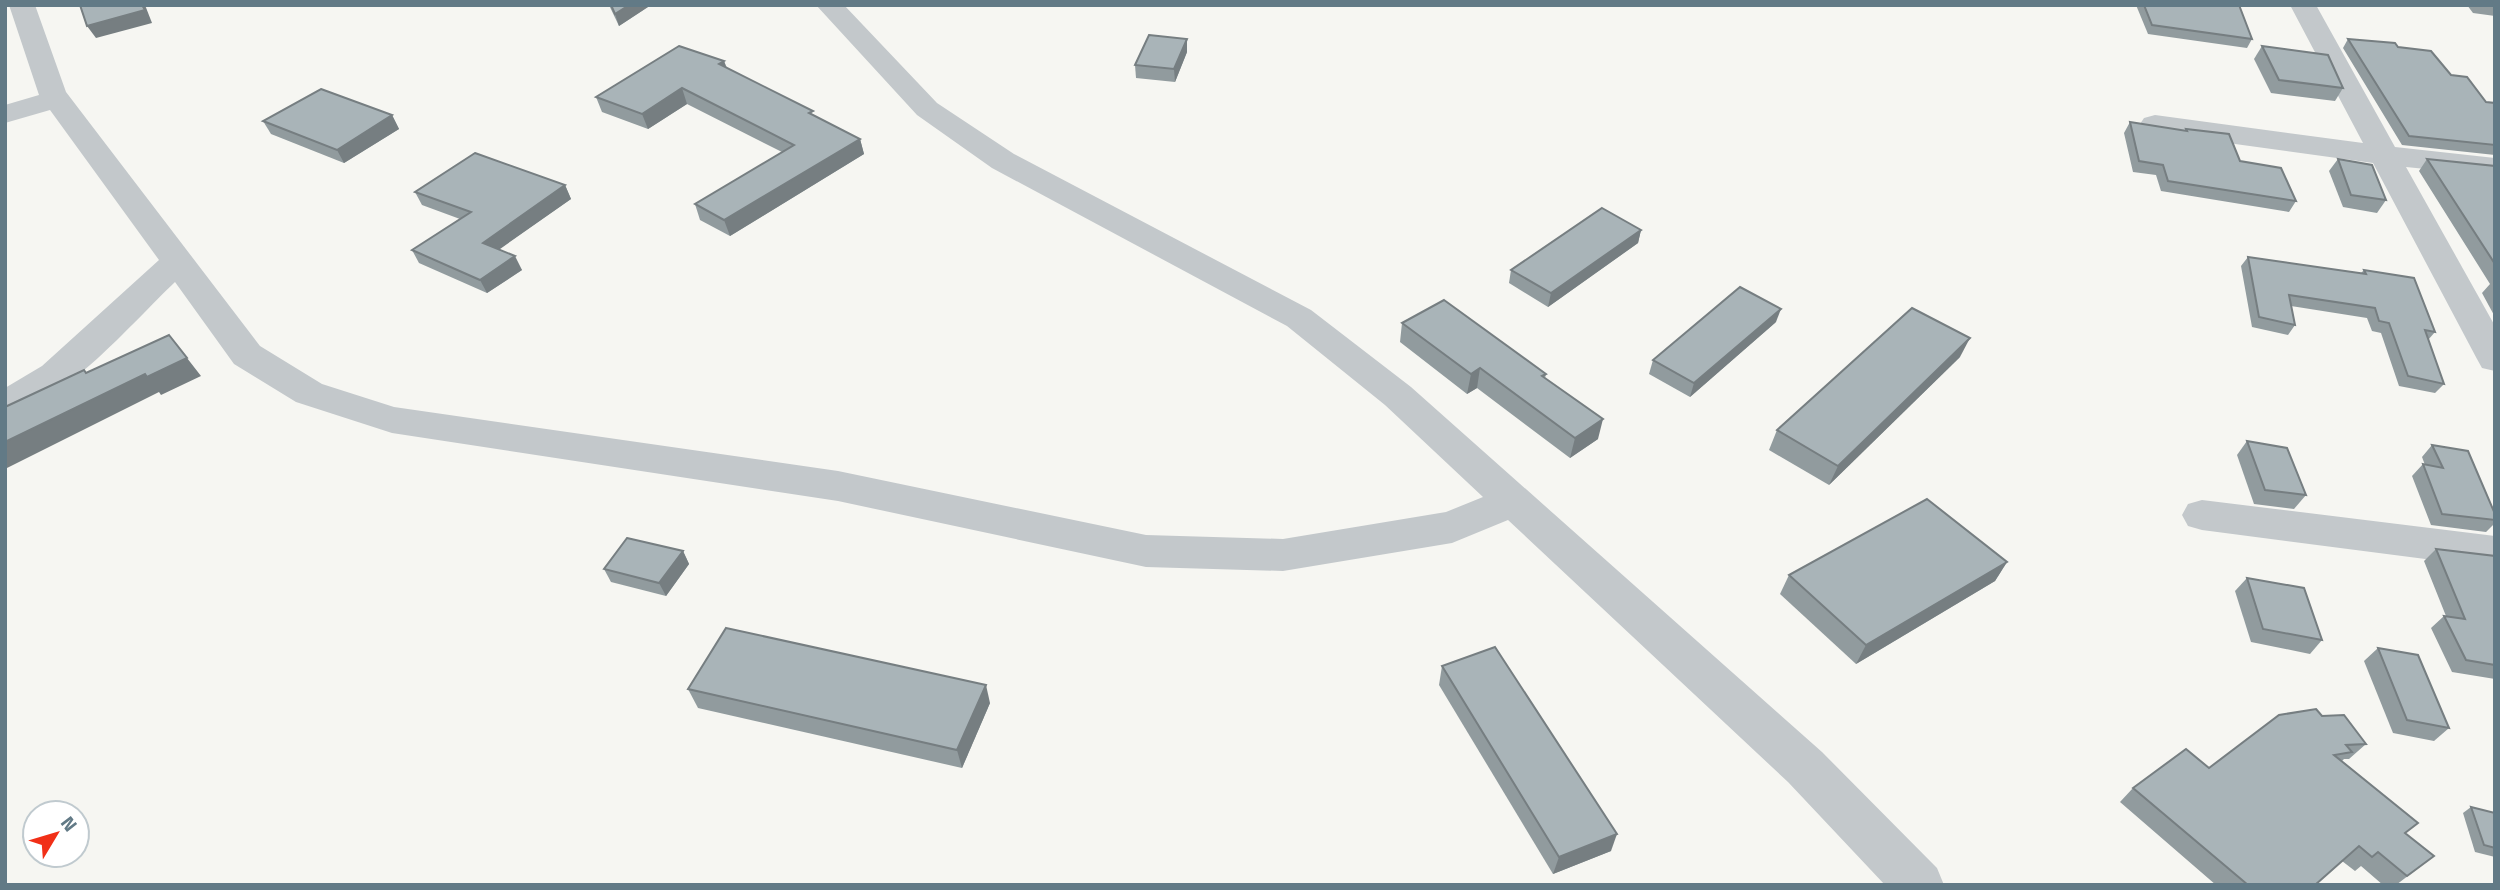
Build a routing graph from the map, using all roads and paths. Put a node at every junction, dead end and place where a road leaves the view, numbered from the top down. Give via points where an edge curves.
1 (22, 5) edge
2 (829, 5) edge
3 (2303, 5) edge
4 (56, 99) junction
5 (5, 114) edge
6 (2154, 124) edge
7 (2383, 155) junction
8 (2495, 167) edge
9 (178, 261) junction
10 (2495, 359) edge
11 (5, 405) edge
12 (1513, 501) junction
13 (2202, 515) dead end
14 (2495, 552) edge
15 (1919, 885) edge

1 - 4 street
2 - 12 street via 927,109 1003,161 1299,318 1398,396
3 - 7 street
4 - 5 street
4 - 9 street
6 - 7 street
7 - 8 street
7 - 10 street
9 - 11 street via 55,375
9 - 12 street via 247,355 309,393 392,420 838,486 1146,551 1283,555 1452,527
12 - 15 street via 1805,767
13 - 14 street

